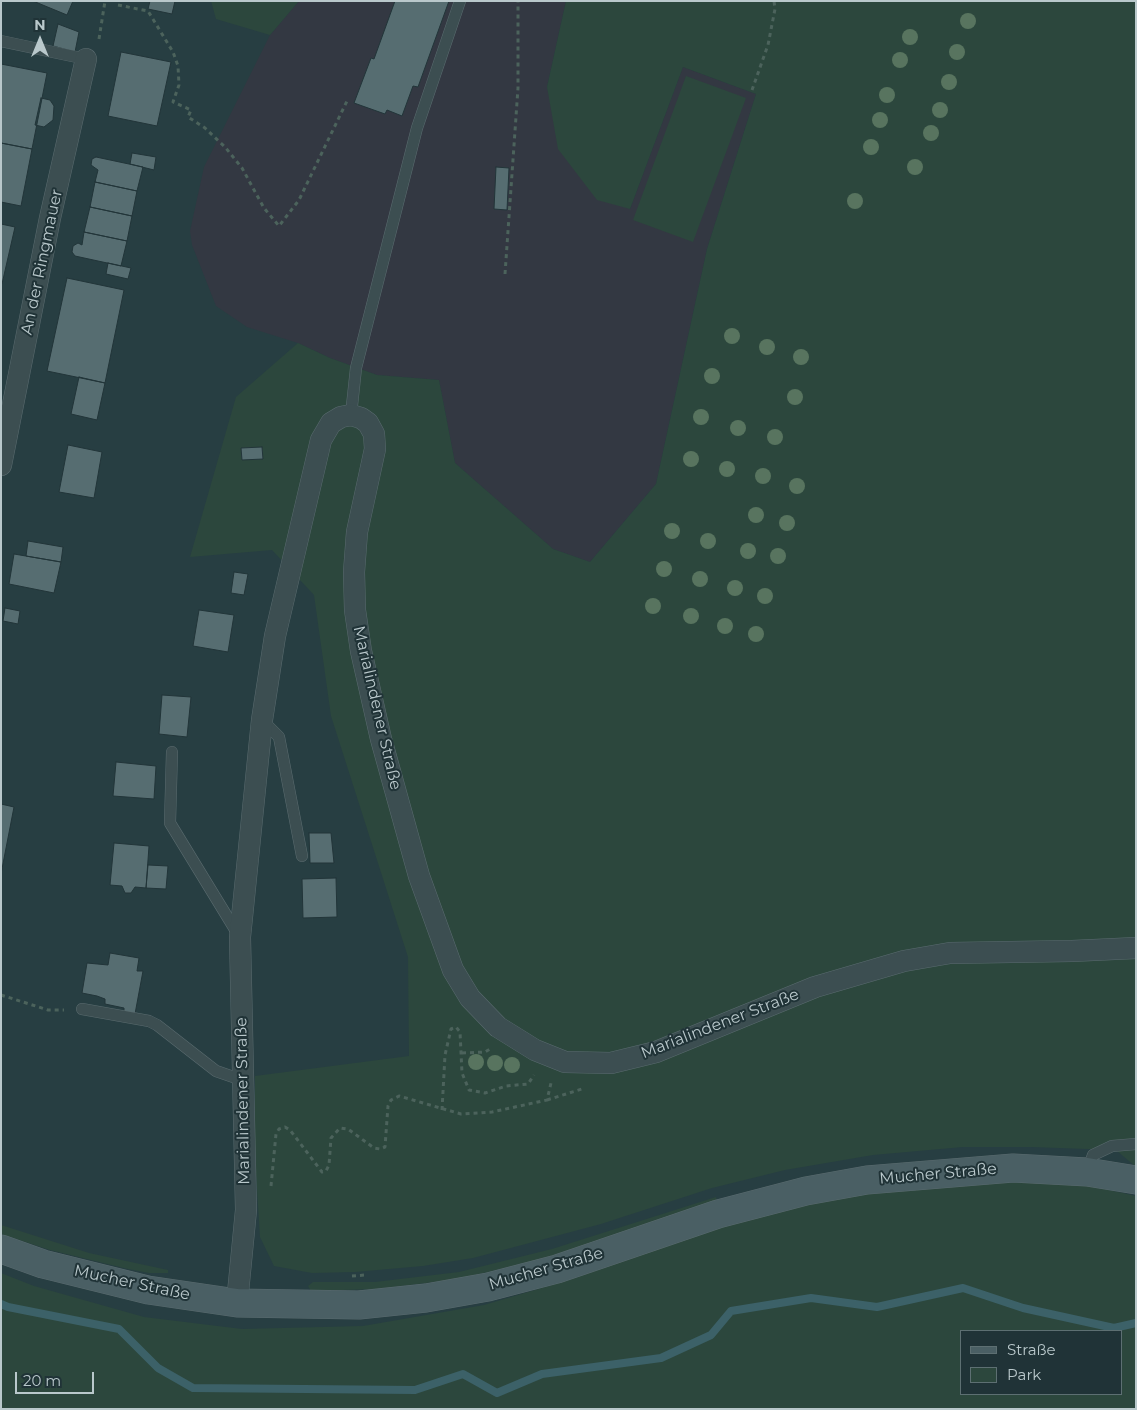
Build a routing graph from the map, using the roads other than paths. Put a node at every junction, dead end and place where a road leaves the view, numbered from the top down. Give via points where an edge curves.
1 (460, 1) edge
2 (1, 41) edge
3 (86, 58) joint
4 (351, 415) junction
5 (6, 416) edge
6 (1, 465) edge
7 (262, 720) junction
8 (172, 752) dead end
9 (302, 856) dead end
10 (240, 937) junction
11 (1136, 948) edge
12 (82, 1009) road end
13 (242, 1080) junction
14 (1136, 1144) edge
15 (1087, 1172) junction
16 (1136, 1180) edge
17 (1, 1249) edge
18 (237, 1303) junction

1 - 4 lane via 416,128 356,368
2 - 3 lane
3 - 5 street, An der Ringmauer
4 - 7 street, Marialindener Straße via 331,423 321,440 275,636
4 - 11 street, Marialindener Straße via 368,423 374,434 375,449 357,532 354,572 357,626 381,739 419,876 454,970 470,998 498,1027 561,1068 612,1063 656,1052 815,987 904,960 950,953
5 - 6 street, An der Ringmauer
7 - 9 lane via 279,737
7 - 10 street, Marialindener Straße
8 - 10 lane via 170,823
10 - 13 street, Marialindener Straße
12 - 13 lane via 149,1021 216,1071
13 - 18 street, Marialindener Straße via 246,1210
14 - 15 lane via 1112,1146 1093,1155
15 - 16 main road, Mucher Straße
15 - 18 main road, Mucher Straße via 1005,1168 867,1180 806,1191 718,1214 557,1269 488,1287 359,1305
17 - 18 main road, Mucher Straße via 44,1264 148,1290

